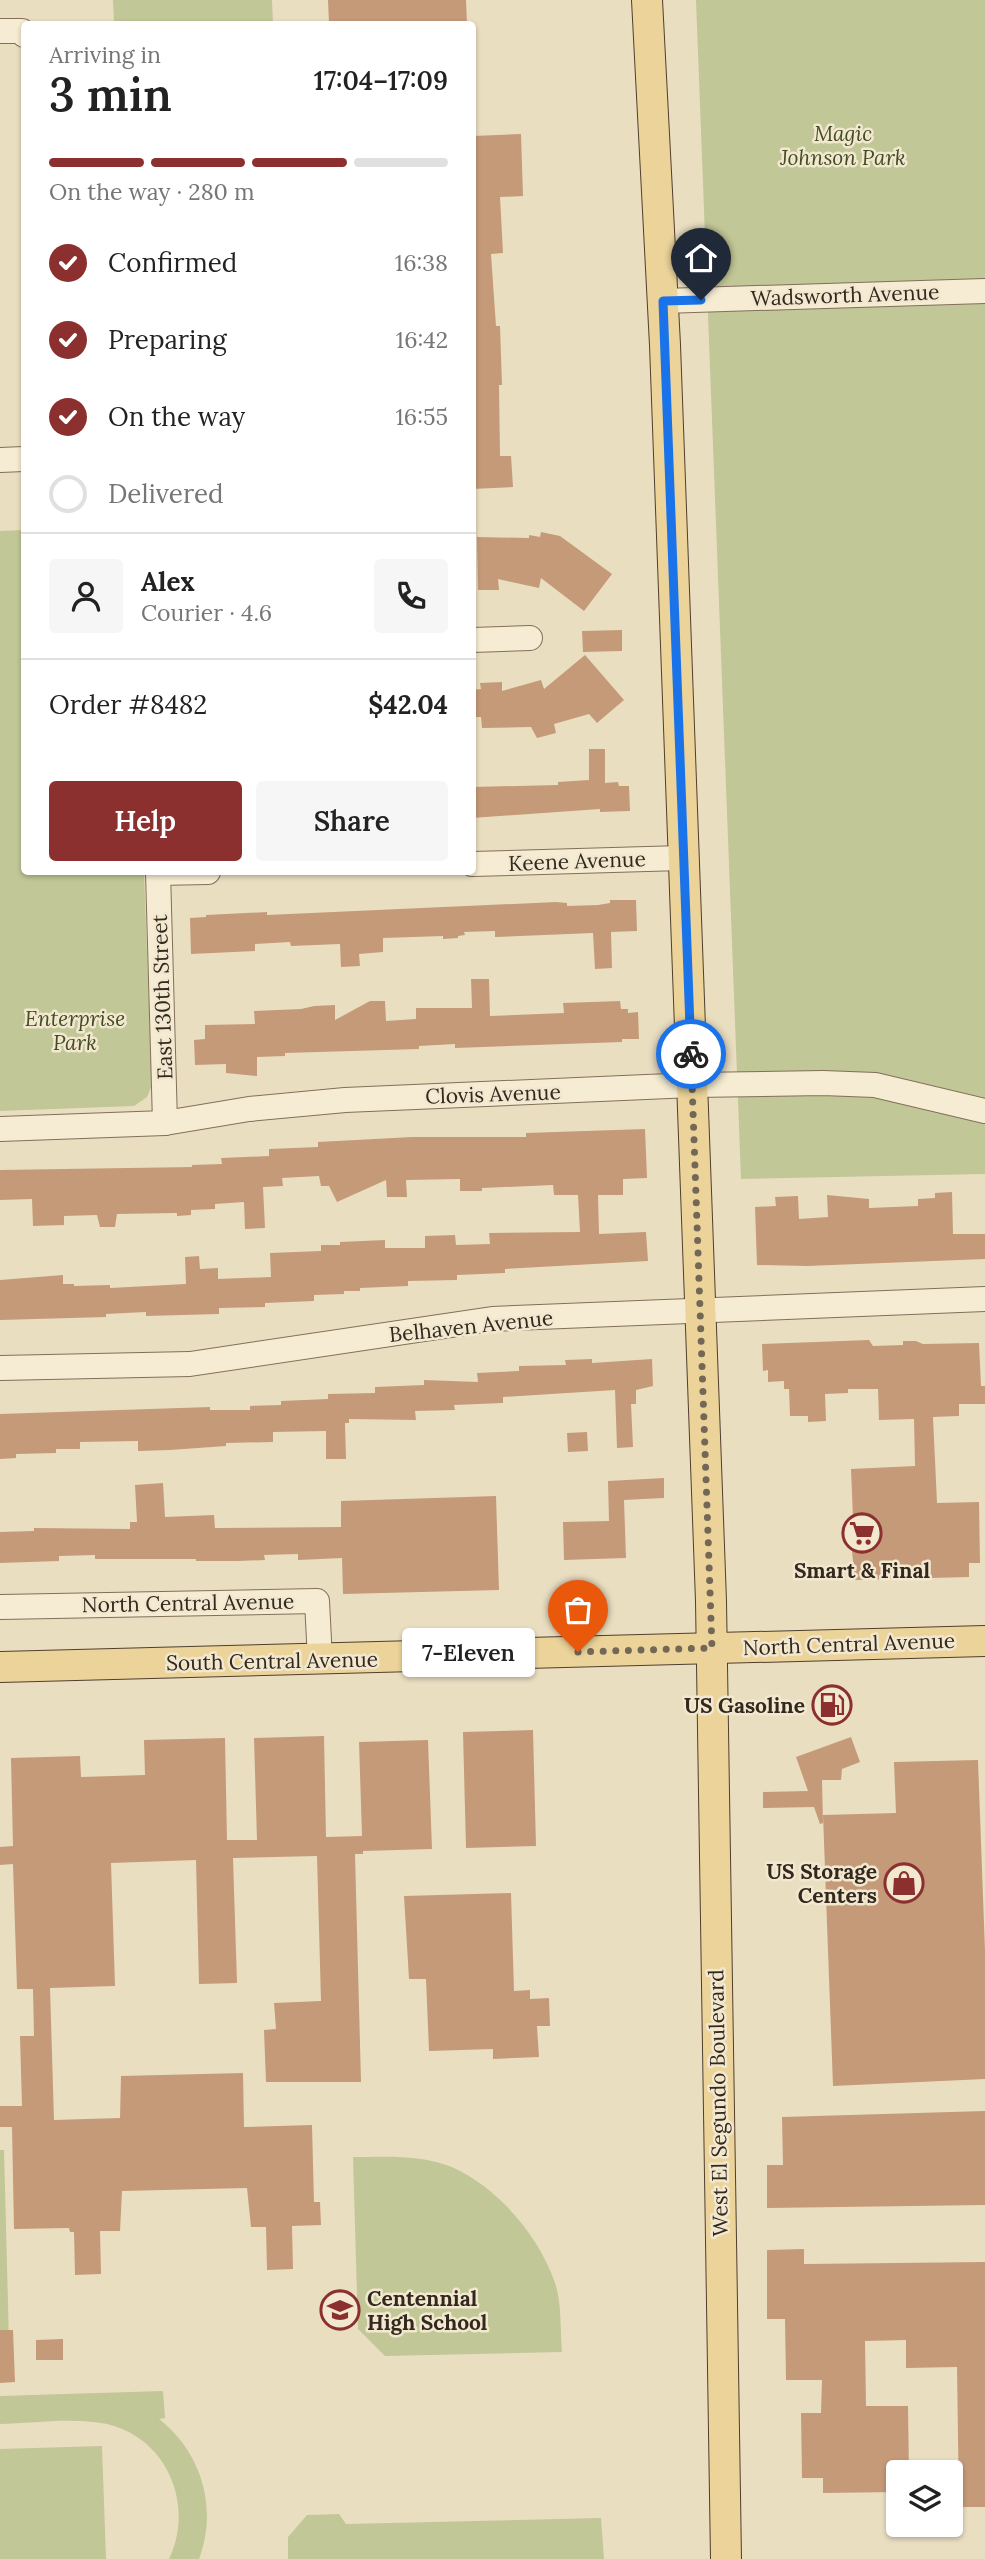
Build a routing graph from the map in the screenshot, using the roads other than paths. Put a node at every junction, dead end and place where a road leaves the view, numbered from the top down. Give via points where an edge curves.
1 (647, 0) edge
2 (0, 31) edge
3 (21, 32) edge
4 (985, 291) edge
5 (663, 301) junction
6 (21, 459) edge
7 (0, 460) edge
8 (530, 638) dead end
9 (476, 640) edge
10 (682, 858) junction
11 (476, 864) edge
12 (158, 875) edge
13 (692, 1085) junction
14 (985, 1111) edge
15 (165, 1123) junction
16 (0, 1129) edge
17 (985, 1299) edge
18 (701, 1310) junction
19 (0, 1368) edge
20 (0, 1607) edge
21 (985, 1641) edge
22 (712, 1648) junction
23 (320, 1660) junction
24 (0, 1667) edge
25 (726, 2559) edge

1 - 5 main road, West El Segundo Boulevard
2 - 3 street
4 - 5 street, Wadsworth Avenue
5 - 10 main road, West El Segundo Boulevard
6 - 7 street
8 - 9 street
10 - 11 street, Keene Avenue
10 - 13 main road, West El Segundo Boulevard
12 - 15 street, East 130th Street
13 - 14 street, Clovis Avenue via 875,1085
13 - 15 street, Clovis Avenue via 299,1103
13 - 18 main road, West El Segundo Boulevard
15 - 16 street, Clovis Avenue
17 - 18 street, Belhaven Avenue
18 - 19 street, Belhaven Avenue via 492,1320 190,1364
18 - 22 main road, West El Segundo Boulevard
20 - 23 street, North Central Avenue via 317,1601
21 - 22 main road, North Central Avenue
22 - 23 main road, South Central Avenue
22 - 25 main road, West El Segundo Boulevard
23 - 24 main road, South Central Avenue

